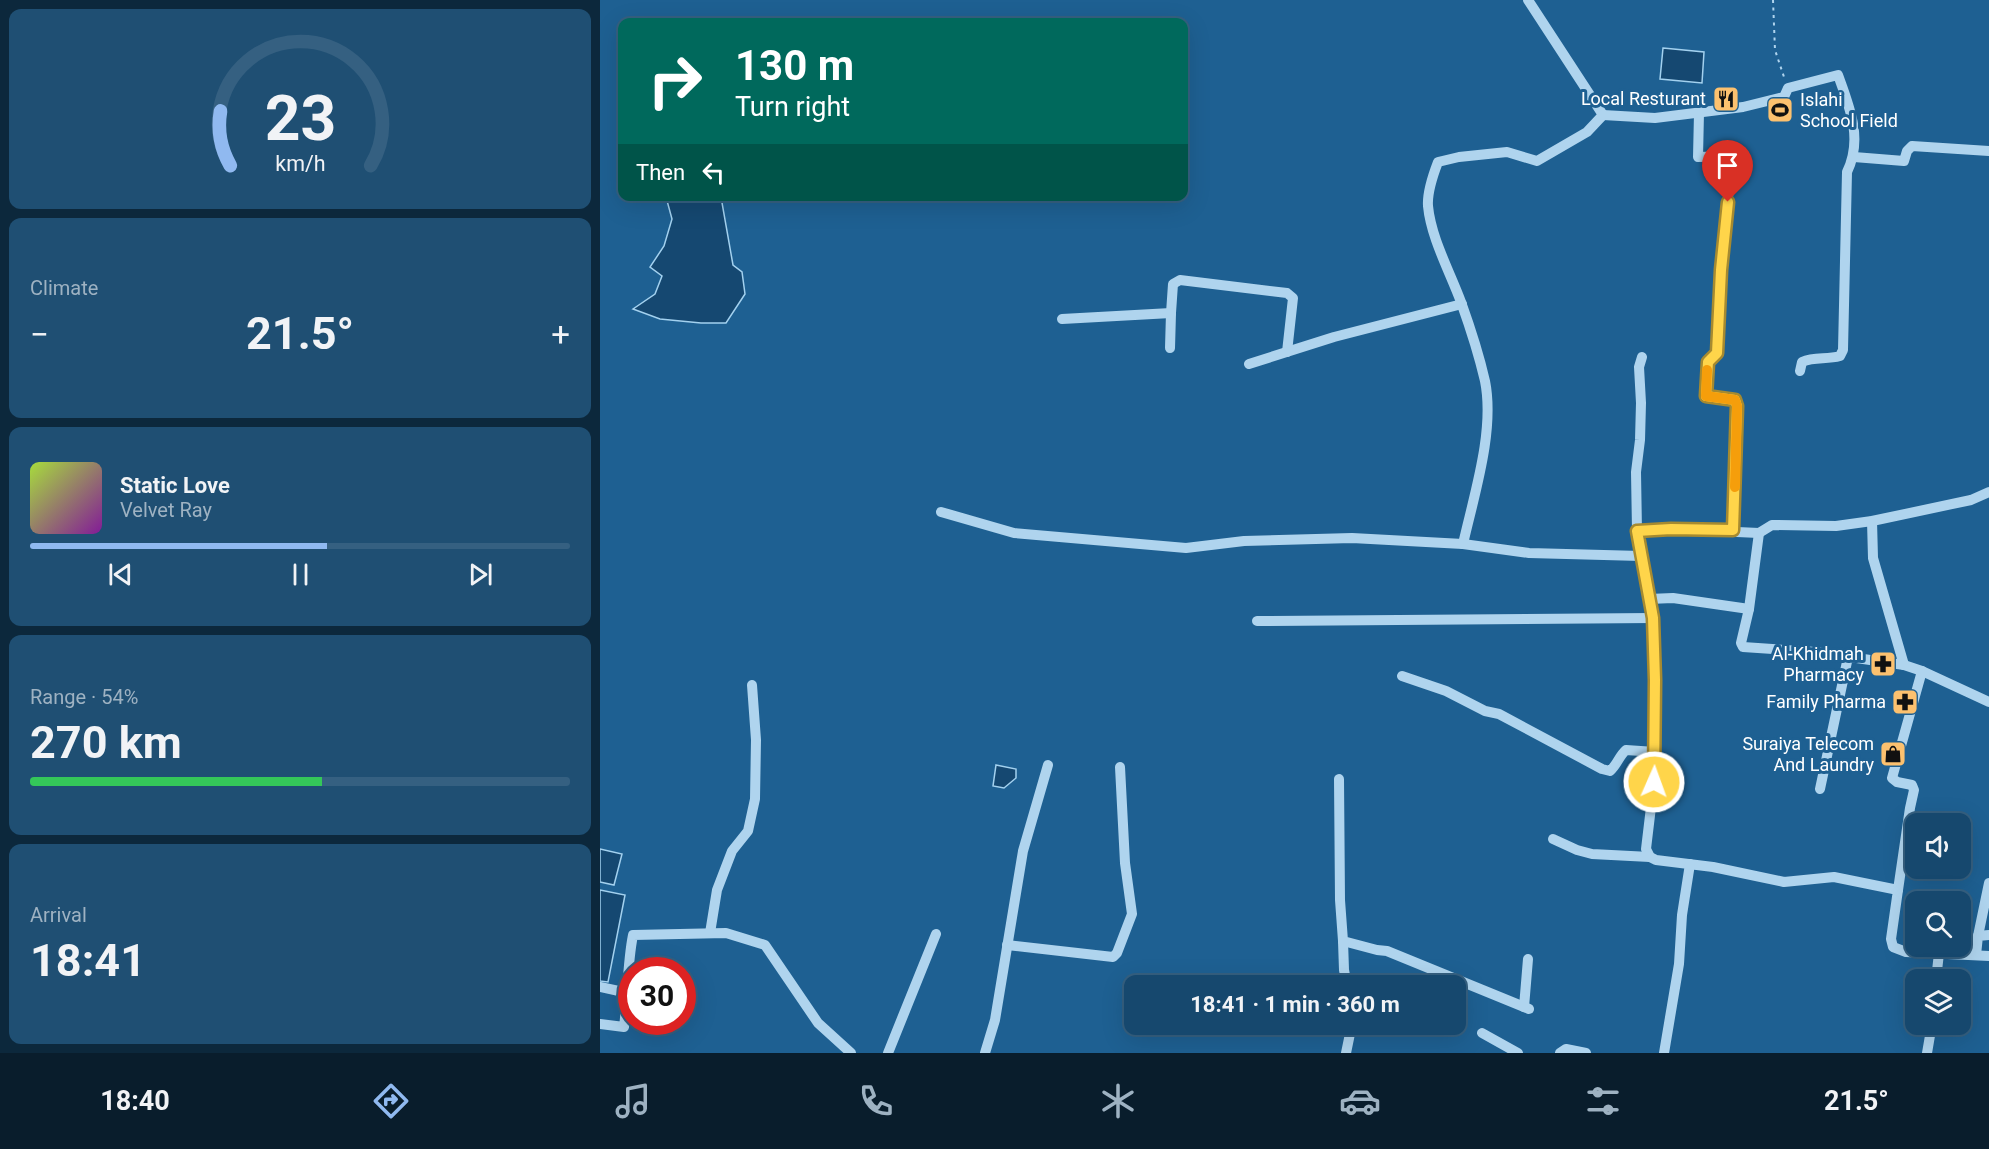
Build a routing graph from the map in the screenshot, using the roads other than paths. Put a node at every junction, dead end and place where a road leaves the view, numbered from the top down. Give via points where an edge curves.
1 (1528, 0) edge
2 (1699, 113) junction
3 (1603, 115) junction
4 (1989, 151) edge
5 (1854, 157) junction
6 (1462, 304) junction
7 (1171, 313) junction
8 (1062, 320) dead end
9 (1170, 348) dead end
10 (1287, 352) junction
11 (1642, 357) dead end
12 (1249, 364) dead end
13 (1800, 371) dead end
14 (1989, 492) edge
15 (941, 512) dead end
16 (1872, 521) junction
17 (1733, 530) junction
18 (1637, 531) junction
19 (1759, 532) junction
20 (1462, 544) junction
21 (1641, 556) junction
22 (1649, 599) junction
23 (1749, 609) junction
24 (1653, 618) junction
25 (1257, 621) dead end
26 (1848, 657) junction
27 (1904, 665) junction
28 (1922, 671) junction
29 (1402, 676) dead end
30 (752, 685) dead end
31 (1989, 702) edge
32 (1655, 752) junction
33 (1048, 765) dead end
34 (1120, 767) dead end
35 (1338, 779) dead end
36 (1820, 789) dead end
37 (1554, 839) dead end
38 (1650, 857) junction
39 (1690, 864) junction
40 (1989, 883) edge
41 (1898, 890) junction
42 (710, 933) junction
43 (936, 934) dead end
44 (1984, 935) edge
45 (1343, 941) junction
46 (1007, 945) junction
47 (1905, 952) edge
48 (1971, 955) edge
49 (1976, 955) junction
50 (1989, 956) edge
51 (629, 957) edge
52 (1528, 959) dead end
53 (1345, 975) edge
54 (600, 987) edge
55 (618, 991) edge
56 (600, 1024) edge
57 (618, 1026) edge
58 (1482, 1033) dead end
59 (1350, 1035) edge
60 (1930, 1035) edge
61 (851, 1053) edge
62 (888, 1053) edge
63 (985, 1053) edge
64 (1346, 1053) edge
65 (1518, 1053) edge
66 (1560, 1053) edge
67 (1586, 1053) edge
68 (1664, 1053) edge
69 (1927, 1053) edge

1 - 3 street
2 - 3 street via 1655,118
2 - 5 street via 1784,96 1788,88 1838,75 1853,116
2 - 17 street via 1698,157 1732,156 1717,353 1708,362 1706,396 1735,400 1737,406
3 - 6 street via 1587,132 1537,161 1507,152 1438,162 1428,205 1441,253
4 - 5 street via 1912,146 1904,161
5 - 13 street via 1847,172 1843,350 1840,356 1812,357 1802,362
6 - 10 street
6 - 20 street via 1485,382 1487,417 1482,461
7 - 8 street
7 - 9 street
7 - 10 street via 1173,284 1180,280 1287,293 1293,298
10 - 12 street
11 - 18 street
14 - 16 street via 1971,500
15 - 20 street via 1014,533 1186,548 1244,541 1352,538
16 - 19 street via 1836,526 1772,525
16 - 27 street via 1873,558
17 - 18 street
17 - 19 street
18 - 21 street
19 - 23 street
20 - 21 street via 1529,553
21 - 22 street
22 - 23 street via 1673,597
22 - 24 street
23 - 26 street via 1743,647
24 - 25 street
24 - 32 street
26 - 27 street
26 - 36 street
27 - 28 street
28 - 31 street
28 - 41 street via 1892,778 1912,785 1914,790
29 - 32 street via 1499,714 1602,769 1610,771 1626,750
30 - 42 street via 755,799 748,831 732,850 717,890
32 - 38 street via 1646,849
33 - 46 street via 1023,851
34 - 46 street via 1132,914 1117,953 1113,957
35 - 45 street
37 - 38 street via 1592,854
38 - 39 street
39 - 41 street via 1784,882 1834,878
39 - 68 street
40 - 44 street
41 - 47 street via 1891,939 1893,947
42 - 51 street via 633,935
42 - 61 street via 726,933 765,945 818,1023
43 - 62 street
44 - 49 street
45 - 52 street via 1387,951 1527,1008
45 - 53 street
46 - 63 street
48 - 49 street
49 - 50 street
54 - 55 street
56 - 57 street
58 - 65 street
59 - 64 street
60 - 69 street
66 - 67 street via 1566,1049

